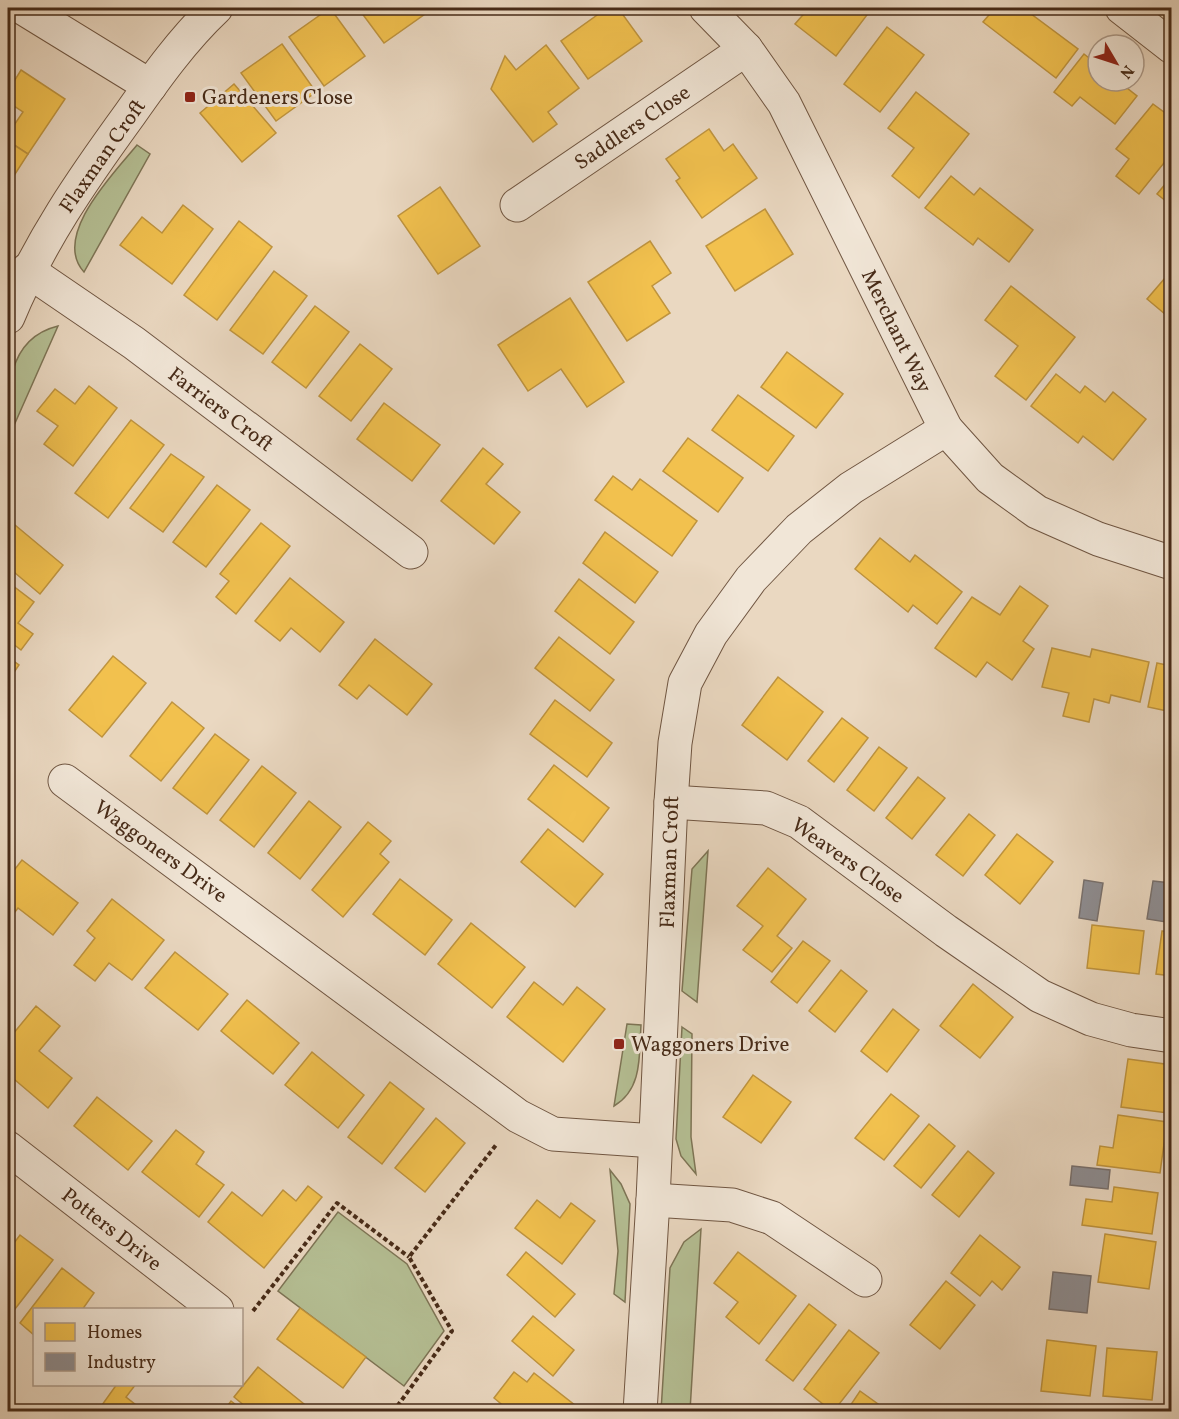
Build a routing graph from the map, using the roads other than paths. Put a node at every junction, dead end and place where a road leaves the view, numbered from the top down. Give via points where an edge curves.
1 (12, 8) edge
2 (23, 8) edge
3 (216, 8) edge
4 (706, 8) edge
5 (1122, 8) edge
6 (8, 14) edge
7 (1172, 47) edge
8 (746, 49) junction
9 (150, 86) junction
10 (517, 206) dead end
11 (27, 270) junction
12 (8, 317) edge
13 (946, 429) junction
14 (411, 552) dead end
15 (1172, 562) edge
16 (65, 781) dead end
17 (671, 802) junction
18 (1172, 1036) edge
19 (655, 1141) junction
20 (8, 1148) edge
21 (653, 1200) junction
22 (865, 1280) dead end
23 (213, 1308) edge
24 (640, 1412) edge

1 - 6 street
2 - 9 street
3 - 9 street, Flaxman Croft
4 - 8 street, Merchant Way
5 - 7 street
8 - 10 street, Saddlers Close
8 - 13 street, Merchant Way via 784,103
9 - 11 street, Flaxman Croft via 76,189
11 - 12 street, Flaxman Croft
11 - 14 street, Farriers Croft via 134,343
13 - 15 street, Merchant Way via 990,478 1037,512 1098,539
13 - 17 street, Flaxman Croft via 851,488 799,529 751,579 711,634 686,683 675,743
16 - 19 street, Waggoners Drive via 518,1116 554,1134
17 - 18 street, Weavers Close via 766,808 799,822 1040,996 1091,1018 1131,1030
17 - 19 street, Flaxman Croft
19 - 21 street, Flaxman Croft
20 - 23 street, Potters Drive
21 - 22 street via 732,1205 772,1218
21 - 24 street, Flaxman Croft

